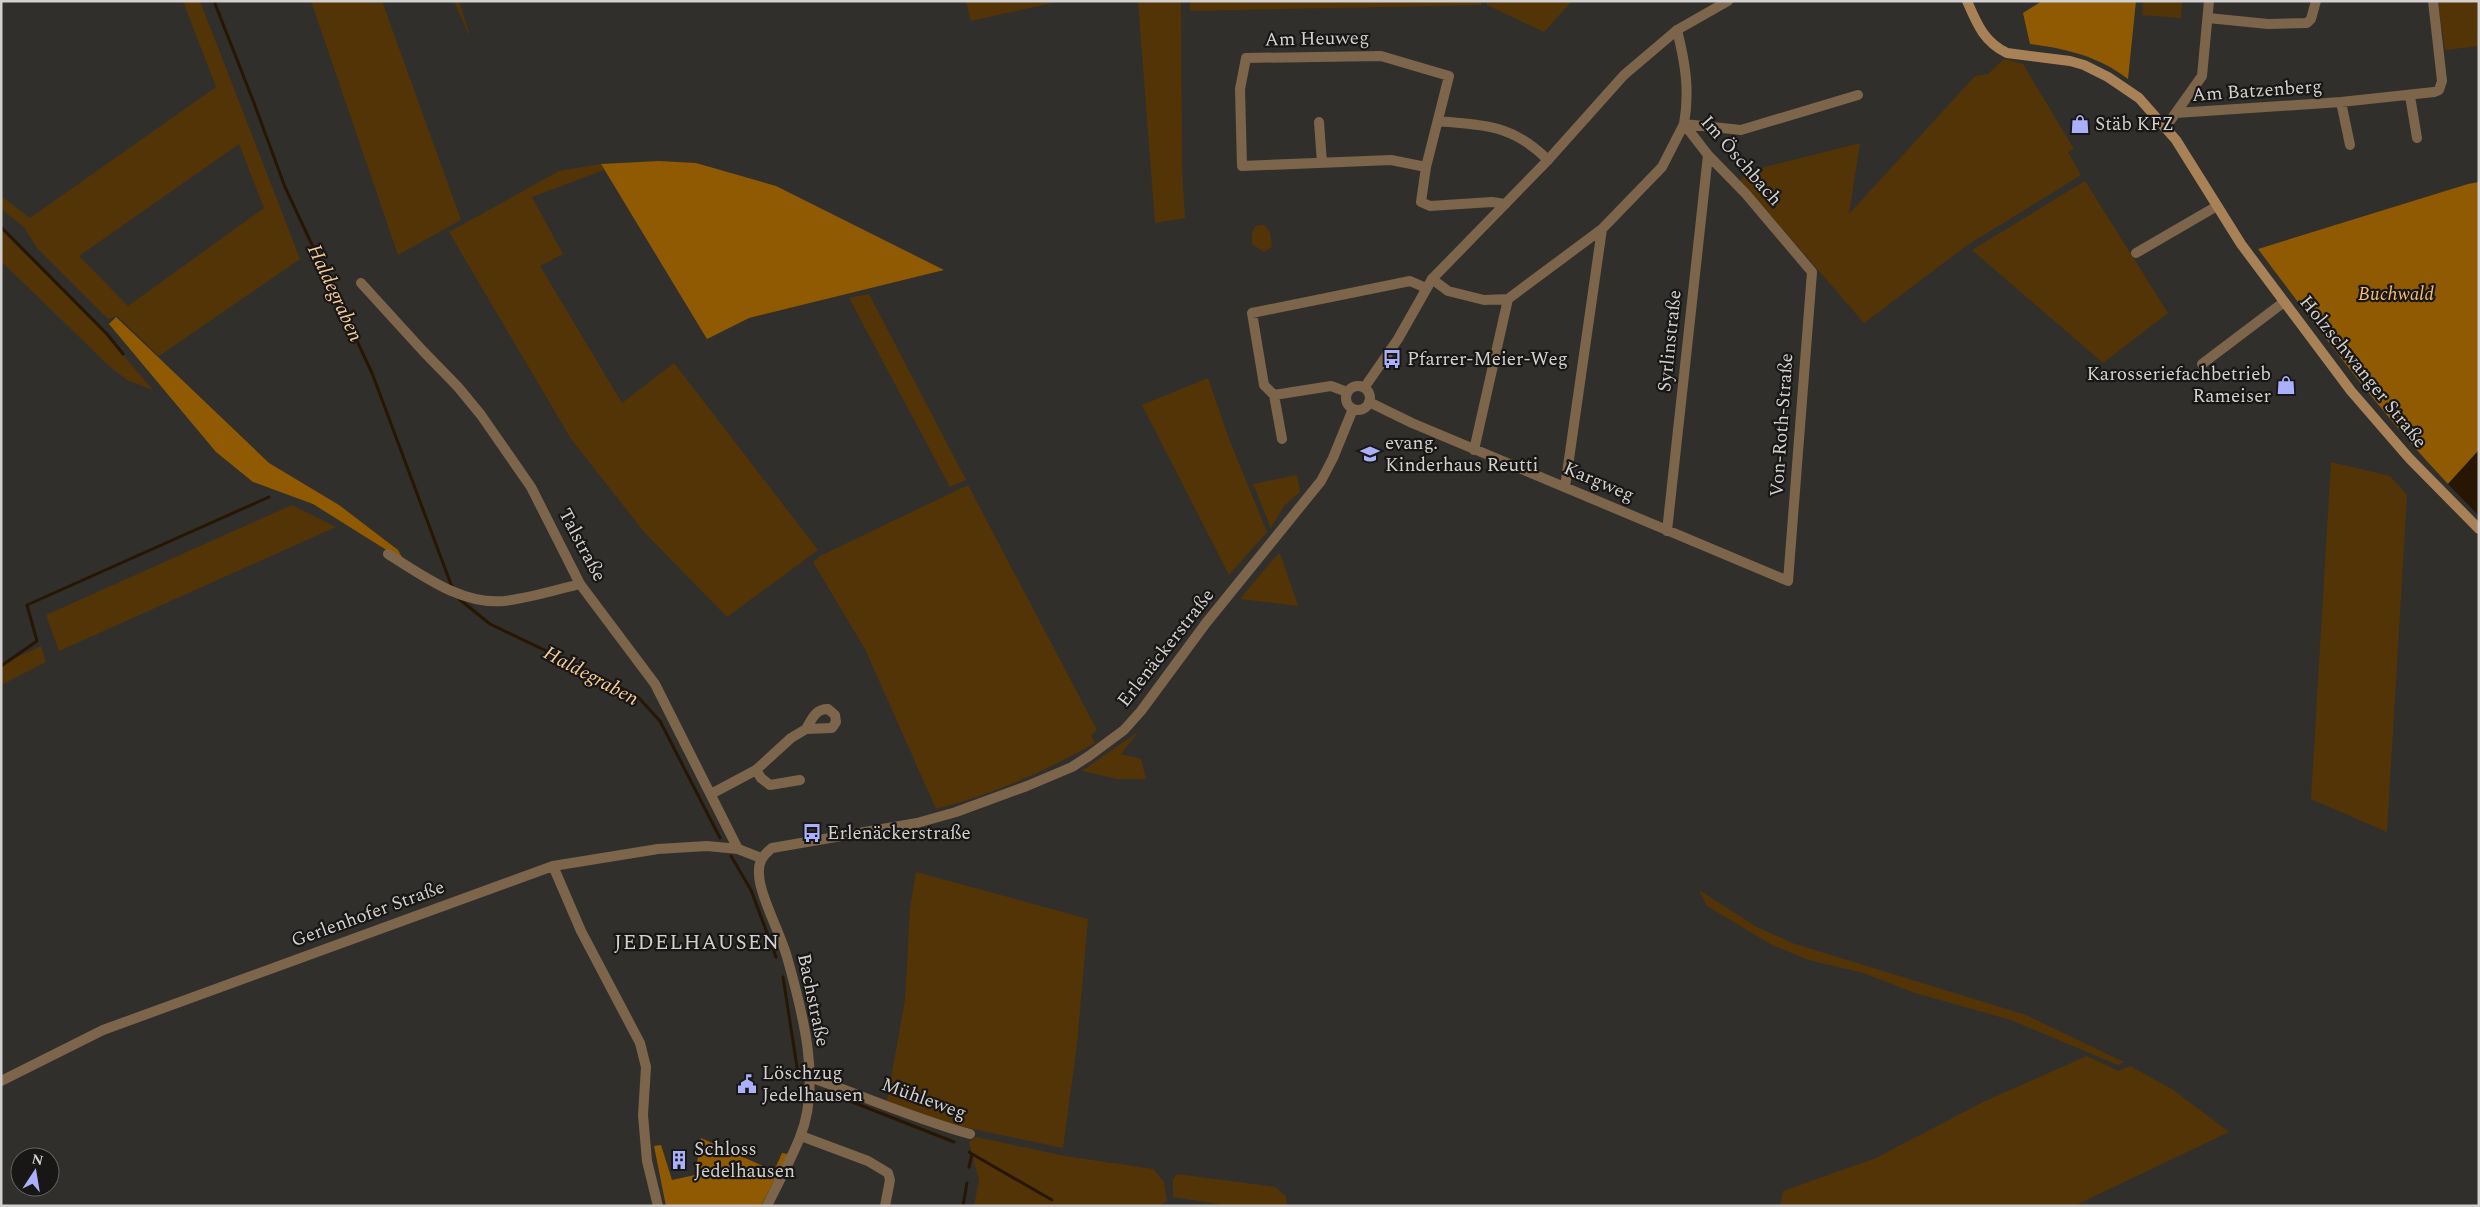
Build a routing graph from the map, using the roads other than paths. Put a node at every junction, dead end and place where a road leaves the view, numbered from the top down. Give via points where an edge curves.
1 (1728, 1) edge
2 (1967, 1) edge
3 (2209, 1) edge
4 (2316, 1) edge
5 (2433, 1) edge
6 (2208, 18) junction
7 (1677, 30) junction
8 (1858, 95) dead end
9 (2410, 96) junction
10 (2340, 102) junction
11 (2176, 113) junction
12 (1438, 121) junction
13 (1319, 122) dead end
14 (1684, 124) junction
15 (2165, 128) junction
16 (2418, 138) dead end
17 (2350, 145) dead end
18 (1708, 154) junction
19 (1548, 160) junction
20 (1322, 163) junction
21 (1426, 167) junction
22 (1505, 204) junction
23 (2216, 206) junction
24 (1602, 228) junction
25 (2136, 253) dead end
26 (1812, 272) joint
27 (1432, 279) junction
28 (361, 283) dead end
29 (1426, 288) junction
30 (1508, 299) junction
31 (2284, 302) junction
32 (2202, 364) dead end
33 (1364, 388) junction
34 (1347, 392) junction
35 (1274, 395) junction
36 (1369, 402) junction
37 (1353, 409) junction
38 (1282, 439) dead end
39 (1474, 450) junction
40 (1566, 487) junction
41 (2479, 529) edge
42 (1667, 531) junction
43 (388, 554) dead end
44 (1788, 581) joint
45 (580, 584) junction
46 (806, 730) dead end
47 (756, 770) junction
48 (800, 780) dead end
49 (712, 794) junction
50 (738, 849) junction
51 (762, 858) junction
52 (553, 866) junction
53 (810, 1077) junction
54 (1, 1081) edge
55 (970, 1134) dead end
56 (801, 1136) junction
57 (658, 1206) edge
58 (767, 1206) edge
59 (885, 1206) edge

1 - 7 street
2 - 15 main road, Holzschwanger Straße via 1982,34 2000,50 2070,61 2096,69 2139,98
3 - 6 street
4 - 6 street via 2307,23 2268,24
5 - 9 street, Am Batzenberg via 2442,85 2434,92
6 - 11 street via 2202,76
7 - 14 street, Im Öschbach via 1686,64 1688,90
7 - 19 street via 1624,74
8 - 14 street via 1741,130
9 - 10 street, Am Batzenberg
9 - 16 street
10 - 11 street, Am Batzenberg
10 - 17 street, Am Batzenberg
11 - 15 street
12 - 19 street via 1506,130 1532,144
12 - 20 street, Am Heuweg via 1449,76 1381,56 1246,58 1240,89 1242,166
12 - 21 street, Am Heuweg
13 - 20 street
14 - 18 street, Im Öschbach
14 - 24 street via 1662,167
15 - 23 main road, Holzschwanger Straße via 2176,140
18 - 26 street, Im Öschbach
18 - 42 street, Syrlinstraße
19 - 22 street
20 - 21 street, Am Heuweg via 1391,160
21 - 22 street, Am Heuweg via 1421,202 1430,206
22 - 27 street
23 - 25 street
23 - 31 main road, Holzschwanger Straße
24 - 30 street
24 - 40 street
26 - 44 street, Von-Roth-Straße
27 - 29 street
27 - 30 street via 1448,291 1484,300
28 - 45 street, Talstraße via 481,415 530,487
29 - 33 street via 1398,338
29 - 35 street via 1410,281 1252,313 1264,385
30 - 39 street
31 - 32 street, Holzschwanger Straße
31 - 41 main road, Holzschwanger Straße via 2409,458
33 - 34 street via 1353,387
33 - 36 street via 1369,394
34 - 35 street via 1331,386
34 - 37 street via 1346,400
35 - 38 street
36 - 37 street via 1360,410
36 - 39 street, Kargweg
37 - 51 street, Erlenäckerstraße via 1321,481 1124,730 1072,767 986,802 917,823 772,848
39 - 40 street, Kargweg
40 - 42 street, Kargweg
42 - 44 street, Kargweg
43 - 45 street via 442,588 482,600 532,597
45 - 49 street, Talstraße via 655,684
46 - 47 street via 791,738
47 - 48 street via 770,785
47 - 49 street
49 - 50 street, Talstraße
50 - 51 street, Gerlenhofer Straße
50 - 52 street, Gerlenhofer Straße via 707,846 658,849
51 - 53 street, Bachstraße via 758,876 798,998
52 - 54 street, Gerlenhofer Straße via 103,1030
52 - 57 street via 640,1044 646,1067 643,1115 646,1153
53 - 55 street, Mühleweg via 934,1124
53 - 56 street, Bachstraße
56 - 58 street, Bachstraße
56 - 59 street via 880,1166 890,1180

